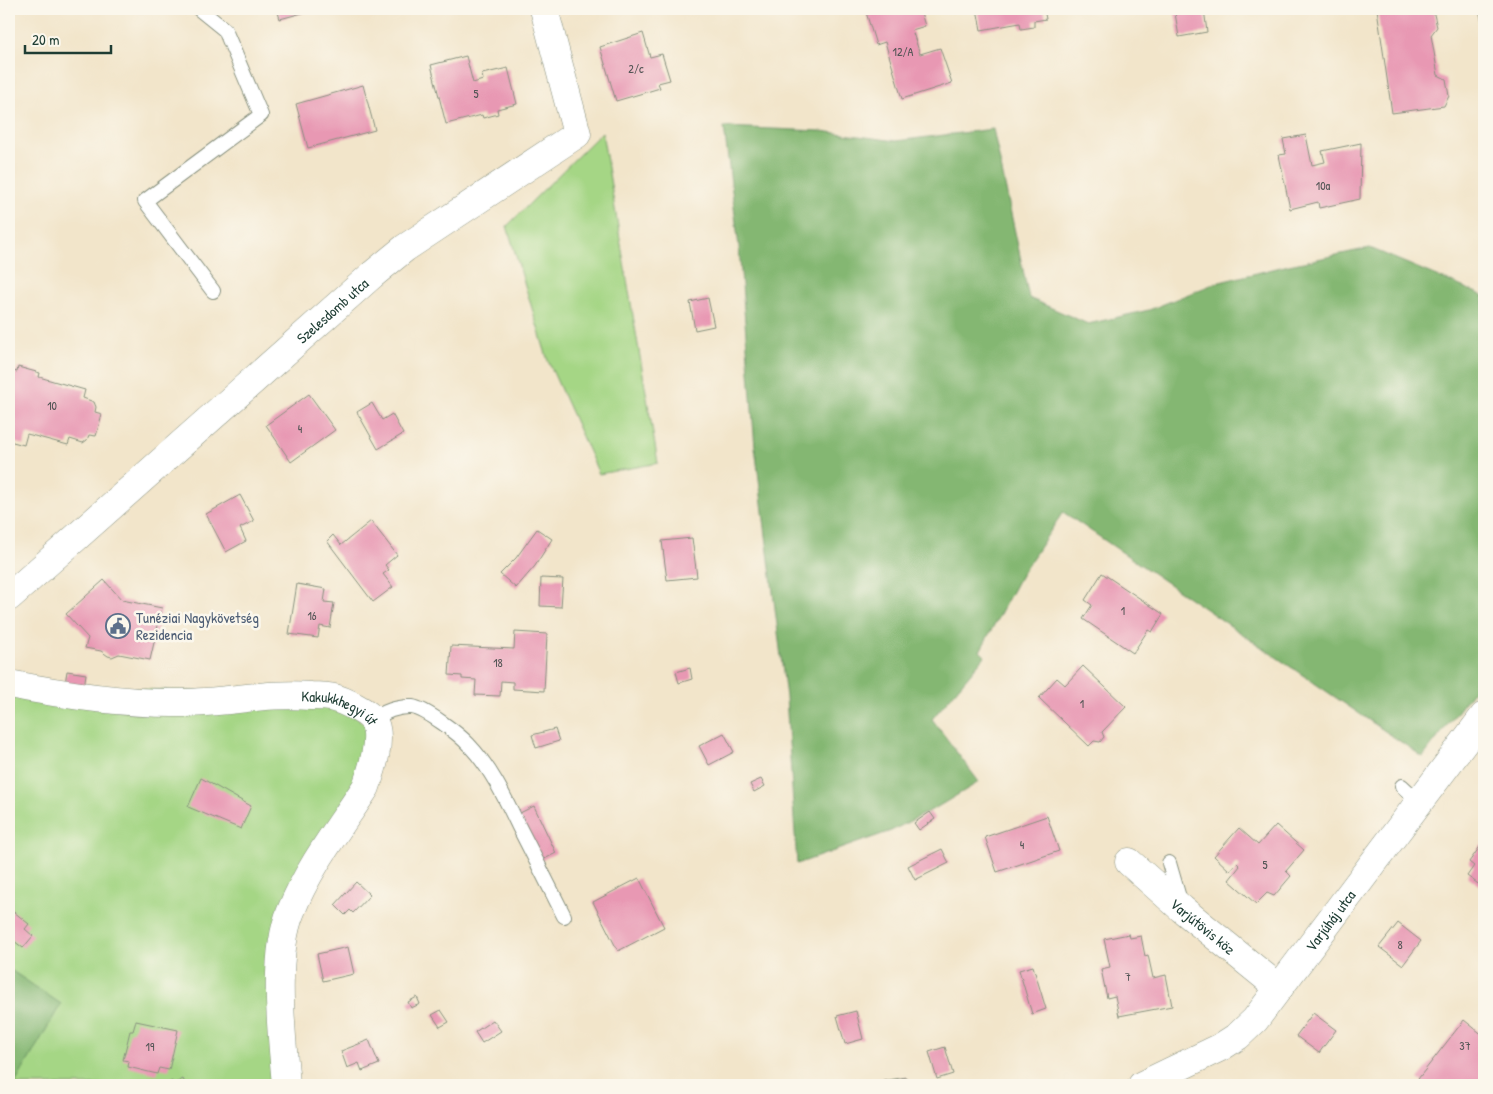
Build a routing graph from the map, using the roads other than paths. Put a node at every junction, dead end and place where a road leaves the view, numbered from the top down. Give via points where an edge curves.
1 (199, 9) edge
2 (544, 9) edge
3 (213, 291) dead end
4 (9, 597) edge
5 (9, 684) edge
6 (1484, 716) edge
7 (373, 720) junction
8 (1129, 862) dead end
9 (1169, 864) dead end
10 (1182, 908) junction
11 (564, 916) dead end
12 (1279, 988) junction
13 (286, 1085) edge
14 (1142, 1085) edge

1 - 3 lane via 225,30 261,115 145,201
2 - 4 street, Szelesdomb utca via 577,134 405,248 372,274
5 - 7 street, Kakukkhegyi út via 150,702 184,703 290,694 334,698 359,709
6 - 12 street, Varjúháj utca via 1411,794
7 - 11 lane via 383,712 404,708 421,710 469,745 499,786
7 - 13 street, Kakukkhegyi út via 377,735 366,787 308,875 290,912 284,937 280,1018
8 - 10 street, Varjútövis köz
9 - 10 lane
10 - 12 street, Varjútövis köz
12 - 14 street, Varjúháj utca via 1255,1020 1238,1036

